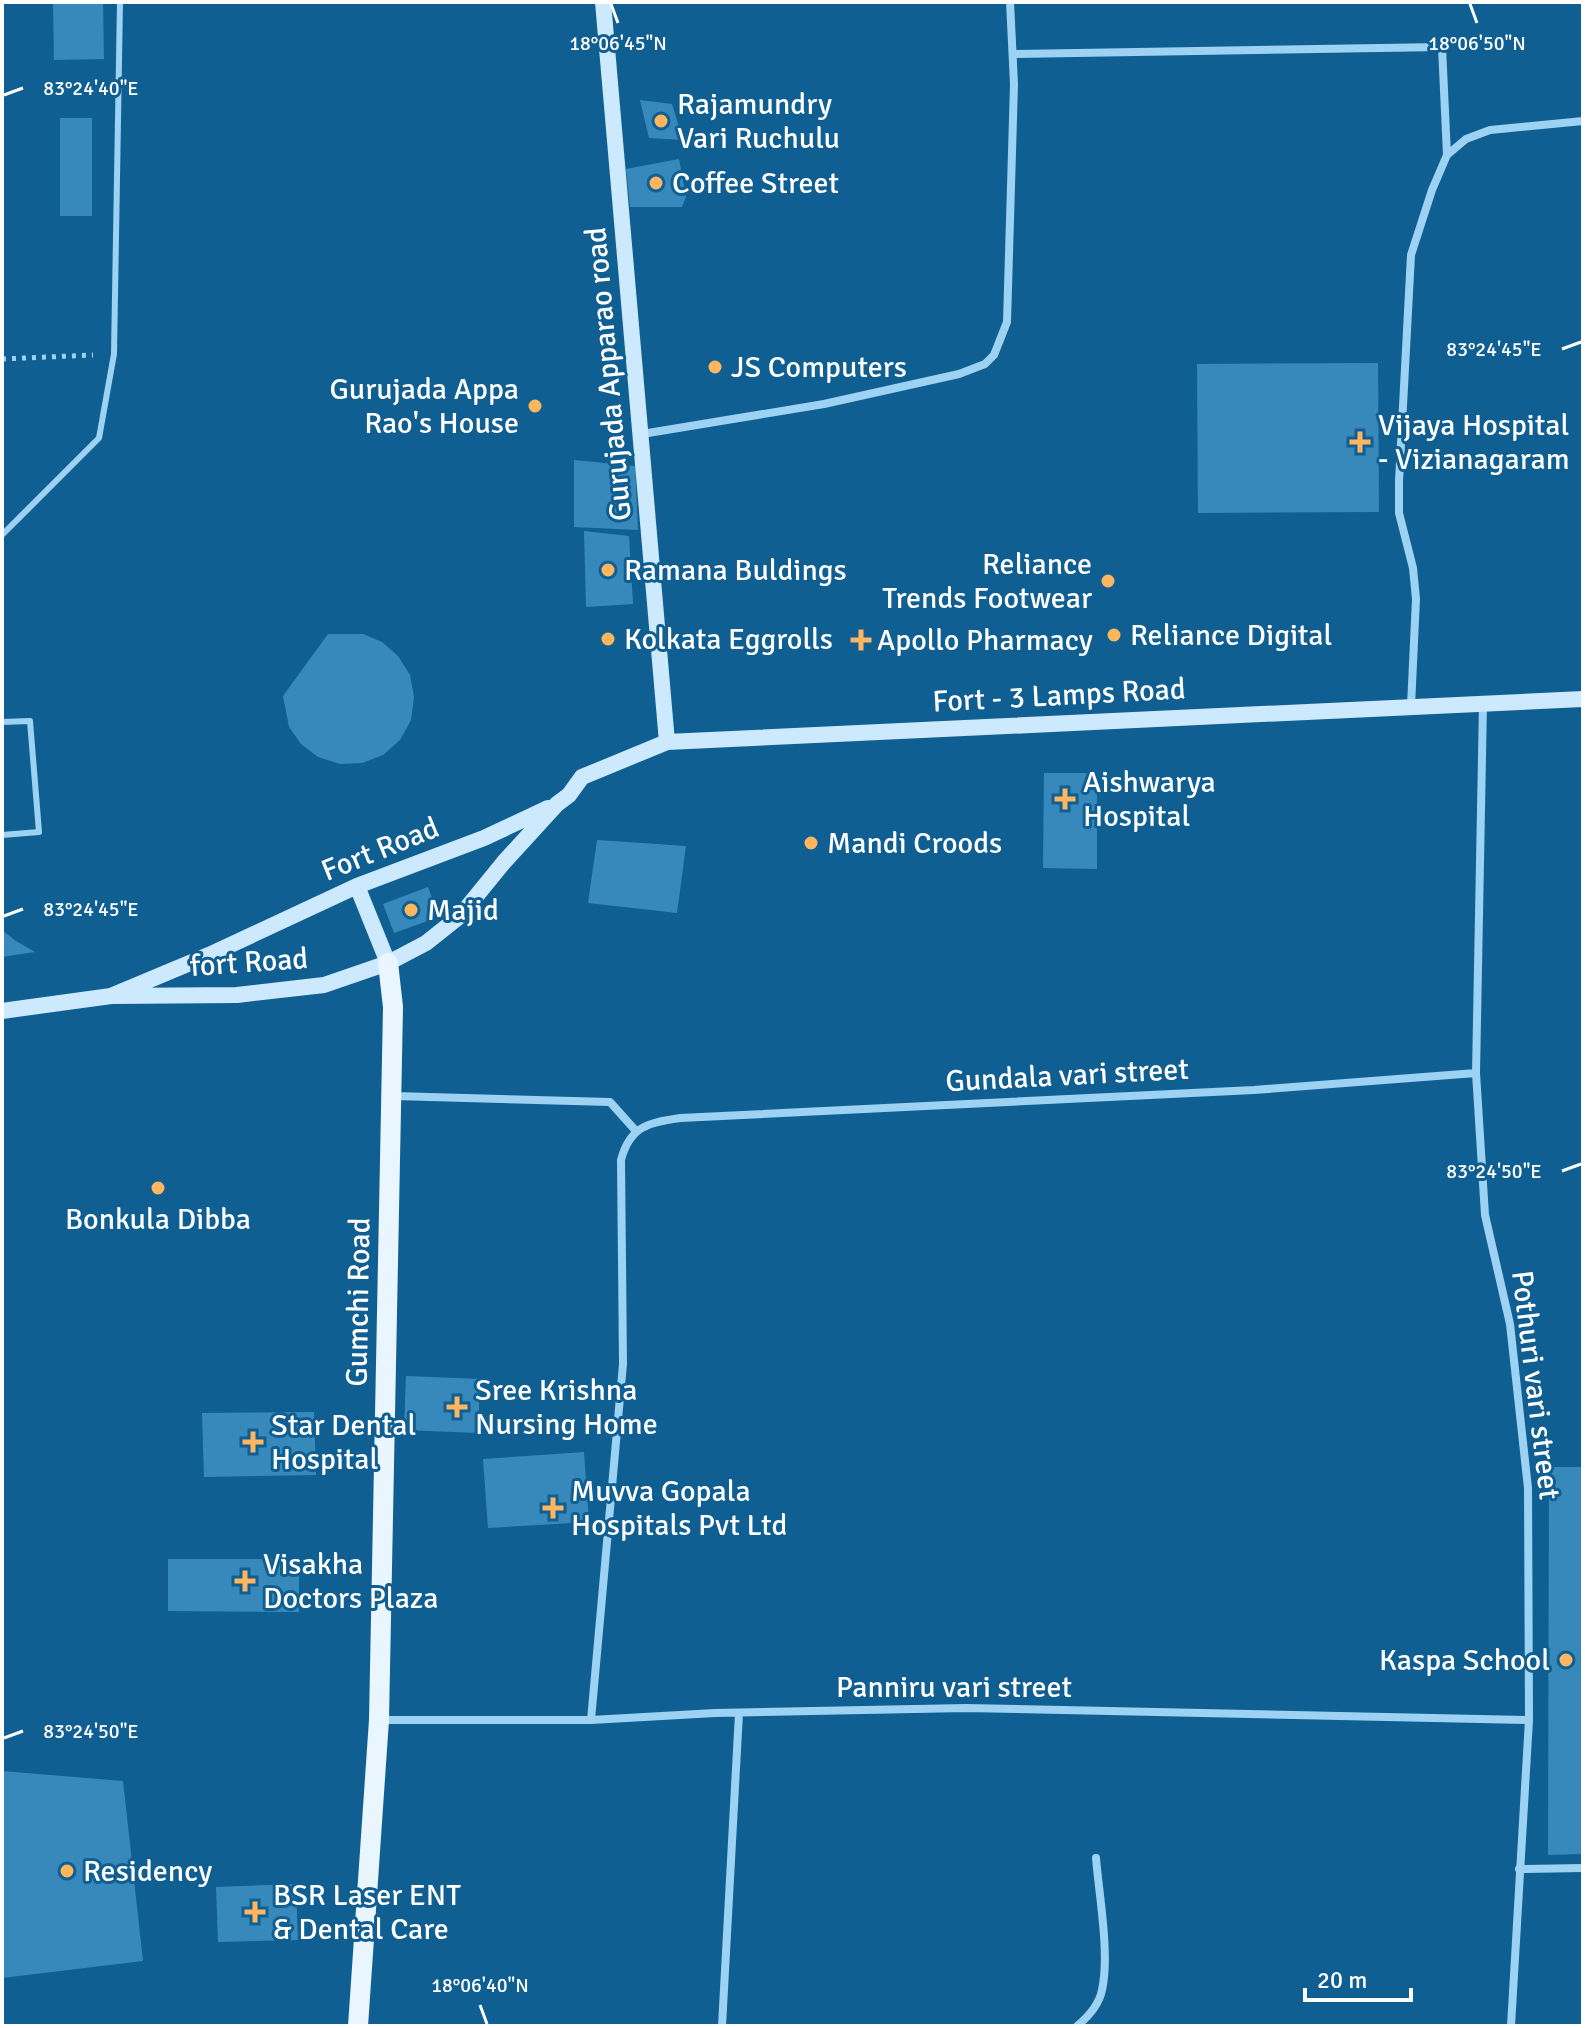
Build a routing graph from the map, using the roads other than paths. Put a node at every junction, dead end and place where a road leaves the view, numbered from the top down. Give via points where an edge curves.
1 (120, 2) edge
2 (603, 2) edge
3 (1010, 2) edge
4 (1013, 54) junction
5 (1583, 121) edge
6 (1447, 155) junction
7 (642, 434) junction
8 (2, 535) edge
9 (1583, 699) edge
10 (1483, 703) junction
11 (1411, 706) junction
12 (2, 722) edge
13 (667, 742) junction
14 (557, 804) junction
15 (2, 835) edge
16 (357, 886) junction
17 (388, 963) junction
18 (111, 996) junction
19 (2, 1011) edge
20 (1476, 1073) junction
21 (392, 1096) junction
22 (636, 1131) junction
23 (739, 1713) junction
24 (379, 1720) junction
25 (591, 1720) junction
26 (1529, 1720) junction
27 (1096, 1858) dead end
28 (1583, 1868) edge
29 (1519, 1869) junction
30 (358, 2026) edge
31 (722, 2026) edge
32 (1077, 2026) edge
33 (1511, 2026) edge

1 - 8 lane via 114,354 99,438
2 - 7 street, Gurujada Apparao road
3 - 4 street
4 - 6 street via 1442,47
4 - 7 street via 1007,322 994,355 959,374 824,404
5 - 6 street via 1490,130 1466,139
6 - 11 street via 1411,255 1399,481 1399,513 1416,599
7 - 13 street, Gurujada Apparao road
9 - 10 street, Fort - 3 Lamps Road
10 - 11 street, Fort - 3 Lamps Road
10 - 20 street, Pothuri vari street
11 - 13 street, Fort - 3 Lamps Road
12 - 15 lane via 30,721 39,832
13 - 14 street, Fort - 3 Lamps Road via 582,777
14 - 16 street, Fort Road
14 - 17 street via 460,916 426,943
16 - 17 street
16 - 18 street, Fort Road
17 - 18 street, fort Road via 324,985 266,992
17 - 21 main road, Gumchi Road
18 - 19 street, Fort Road
20 - 22 street, Gundala vari street via 660,1121
20 - 26 street, Pothuri vari street via 1485,1215 1510,1324 1528,1488
21 - 22 street via 610,1102
21 - 24 main road, Gumchi Road
22 - 25 street via 621,1160 623,1364
23 - 25 street, Panniru vari street
23 - 26 street, Panniru vari street via 966,1708
23 - 31 street
24 - 25 street, Panniru vari street
24 - 30 main road, Gumchi Road
26 - 29 street, Pothuri vari street
27 - 32 street via 1105,1962 1102,1992
28 - 29 street
29 - 33 street, Pothuri vari street

